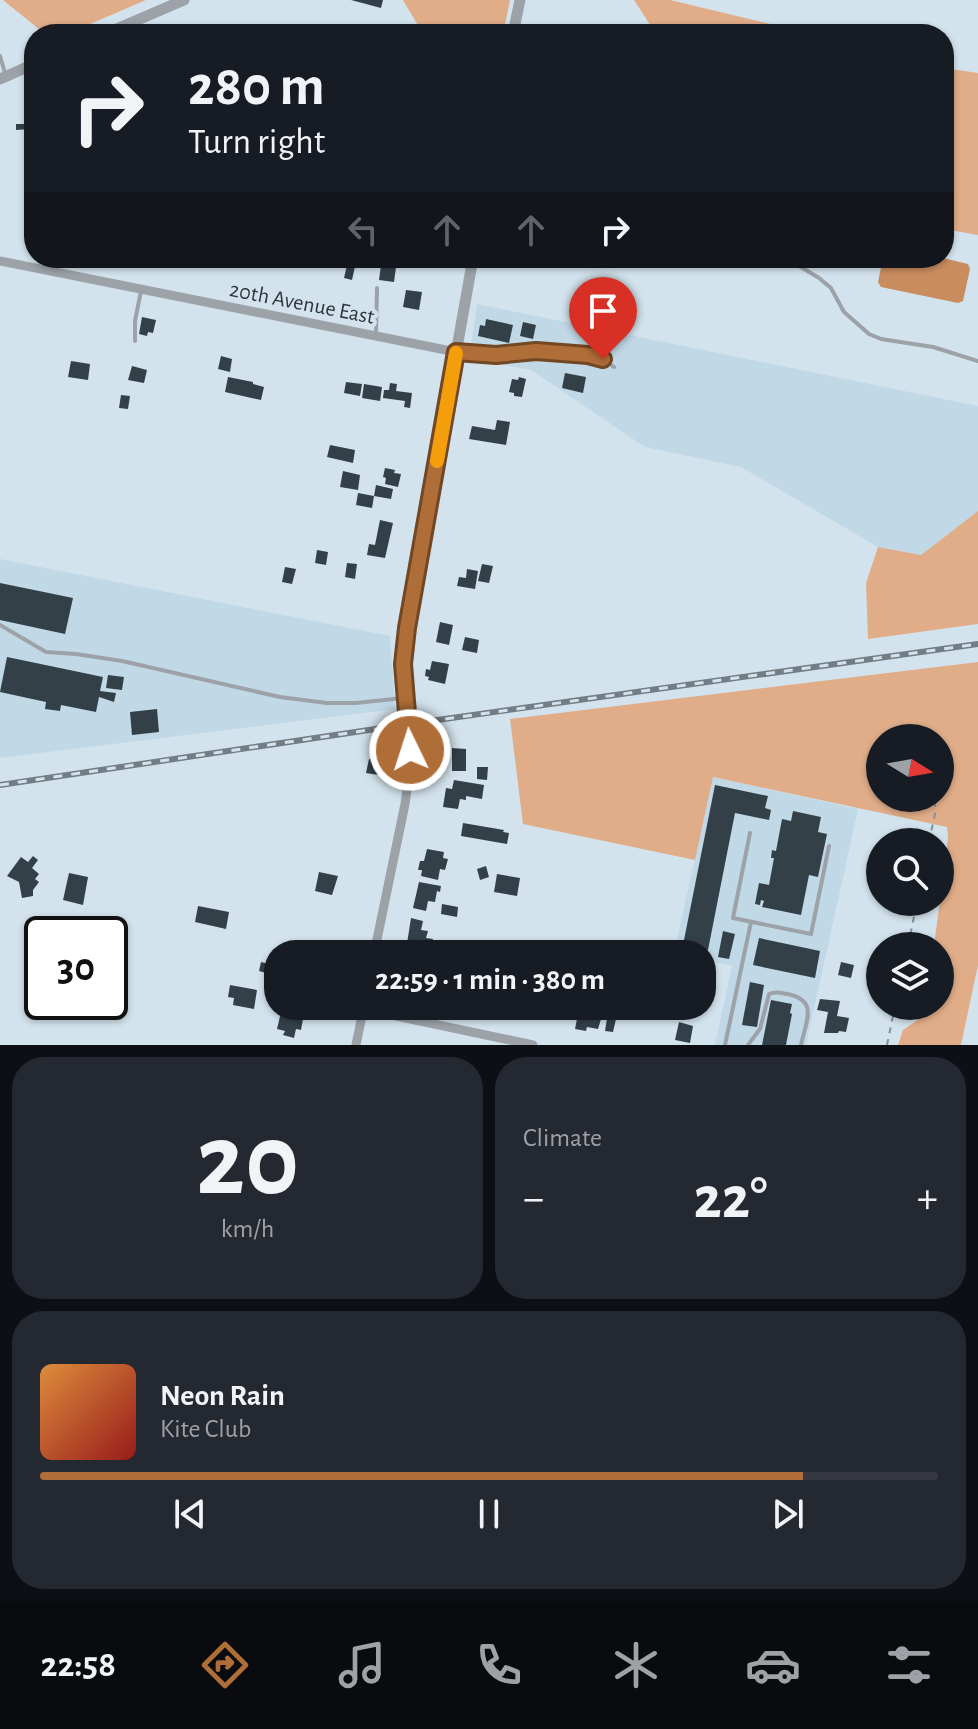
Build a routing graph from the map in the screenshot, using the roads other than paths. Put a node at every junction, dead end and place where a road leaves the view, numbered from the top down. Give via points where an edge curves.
1 (184, 0) edge
2 (520, 0) edge
3 (128, 24) edge
4 (515, 24) edge
5 (0, 56) edge
6 (24, 69) edge
7 (3, 78) edge
8 (0, 261) edge
9 (24, 266) edge
10 (35, 268) edge
11 (471, 268) edge
12 (802, 268) edge
13 (377, 288) dead end
14 (141, 289) junction
15 (376, 336) junction
16 (135, 341) dead end
17 (456, 352) junction
18 (978, 361) edge
19 (614, 367) dead end
20 (0, 625) edge
21 (405, 698) junction
22 (408, 717) joint
23 (750, 833) dead end
24 (829, 846) dead end
25 (751, 921) junction
26 (377, 940) edge
27 (361, 1020) edge
28 (419, 1020) edge
29 (356, 1045) edge
30 (533, 1045) edge
31 (725, 1045) edge
32 (748, 1045) edge
33 (801, 1045) edge

1 - 3 street
2 - 4 street
5 - 7 lane
6 - 7 street
8 - 9 street, 20th Avenue East
10 - 14 street, 20th Avenue East
11 - 17 street
12 - 18 lane via 831,288 844,312 869,334
13 - 15 lane
14 - 15 street, 20th Avenue East
14 - 16 lane
15 - 17 street, 20th Avenue East
17 - 19 lane via 578,354
17 - 21 street via 407,628
20 - 21 lane via 46,652 122,661 280,697 327,703
21 - 22 street
22 - 26 street via 405,804
23 - 25 lane via 733,918
24 - 25 lane via 811,934
25 - 31 lane
27 - 29 street
28 - 30 street
32 - 33 lane via 761,1026 769,994 775,992 807,1003

